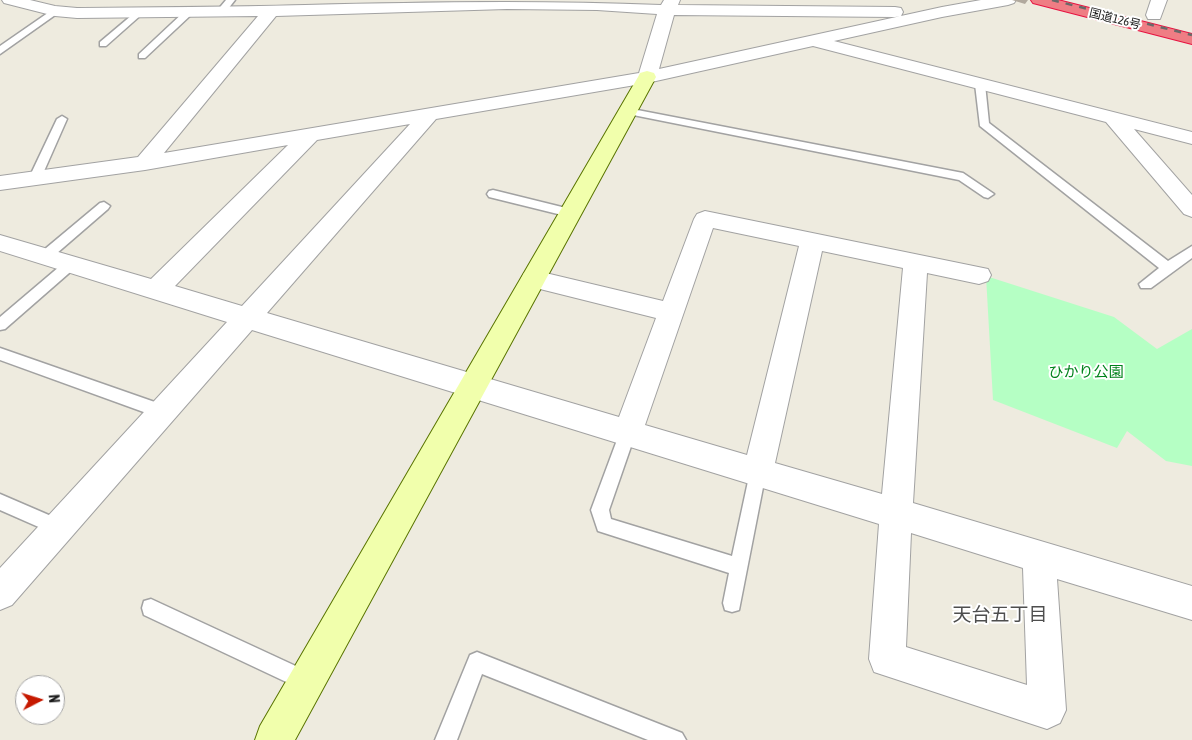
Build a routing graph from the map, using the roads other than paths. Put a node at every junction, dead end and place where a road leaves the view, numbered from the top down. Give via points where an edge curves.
1 (10, 0) edge
2 (98, 0) edge
3 (1008, 0) edge
4 (1039, 0) edge
5 (1096, 0) edge
6 (508, 2) edge
7 (386, 3) edge
8 (669, 5) edge
9 (226, 6) edge
10 (1157, 8) edge
11 (55, 11) junction
12 (271, 11) junction
13 (189, 12) junction
14 (942, 12) junction
15 (77, 13) junction
16 (138, 13) junction
17 (1192, 26) edge
18 (1192, 39) edge
19 (814, 41) junction
20 (103, 44) dead end
21 (0, 51) edge
22 (142, 56) dead end
23 (648, 77) junction
24 (980, 84) junction
25 (627, 111) junction
26 (429, 115) junction
27 (1113, 118) junction
28 (62, 119) dead end
29 (311, 134) junction
30 (1192, 138) edge
31 (145, 163) junction
32 (36, 178) junction
33 (0, 183) edge
34 (493, 194) dead end
35 (988, 194) dead end
36 (104, 206) dead end
37 (1192, 209) edge
38 (570, 213) junction
39 (812, 242) junction
40 (0, 243) edge
41 (1192, 251) edge
42 (57, 260) junction
43 (916, 263) junction
44 (1168, 268) junction
45 (979, 276) dead end
46 (533, 279) junction
47 (1146, 284) dead end
48 (156, 290) junction
49 (670, 312) junction
50 (247, 318) junction
51 (0, 325) edge
52 (0, 354) edge
53 (473, 386) junction
54 (163, 412) junction
55 (628, 432) junction
56 (758, 472) junction
57 (0, 502) edge
58 (896, 513) junction
59 (59, 528) junction
60 (1039, 556) junction
61 (738, 567) junction
62 (0, 593) edge
63 (1192, 602) edge
64 (732, 603) dead end
65 (151, 608) dead end
66 (306, 681) junction
67 (274, 740) edge
68 (446, 740) edge
69 (674, 740) edge

1 - 11 street
2 - 15 street
3 - 14 street
4 - 18 highway, 国道126号
5 - 10 highway, 国道126号
6 - 7 street
6 - 8 street
7 - 12 street
8 - 14 street
8 - 23 street
9 - 12 street
9 - 13 street
10 - 17 highway, 国道126号
11 - 15 street
11 - 21 lane
12 - 31 street
13 - 16 street
13 - 22 lane
14 - 19 street
15 - 16 street
16 - 20 lane
19 - 23 street
19 - 24 street
23 - 25 street
23 - 26 street
24 - 27 street
24 - 44 lane via 984,124
25 - 35 lane via 963,177
25 - 38 street
26 - 29 street
26 - 50 street
27 - 30 street
27 - 37 street
28 - 32 lane
29 - 31 street
29 - 48 street
31 - 32 street
32 - 33 street
34 - 38 lane
36 - 42 lane
38 - 46 street
39 - 43 street
39 - 49 street via 705,219
39 - 56 street
40 - 42 street
41 - 44 lane
42 - 48 street
42 - 51 lane
43 - 45 street
43 - 58 street
44 - 47 lane
46 - 49 street
46 - 53 street
48 - 50 street
49 - 55 street
50 - 53 street
50 - 54 street
52 - 54 lane
53 - 55 street
53 - 66 street
54 - 59 street
55 - 56 street
55 - 61 lane via 600,510 604,525
56 - 58 street
56 - 61 lane
57 - 59 lane
58 - 60 street
58 - 60 street via 886,659 1047,710
59 - 62 street
60 - 63 street
61 - 64 lane
65 - 66 lane
66 - 67 street
68 - 69 lane via 477,662

